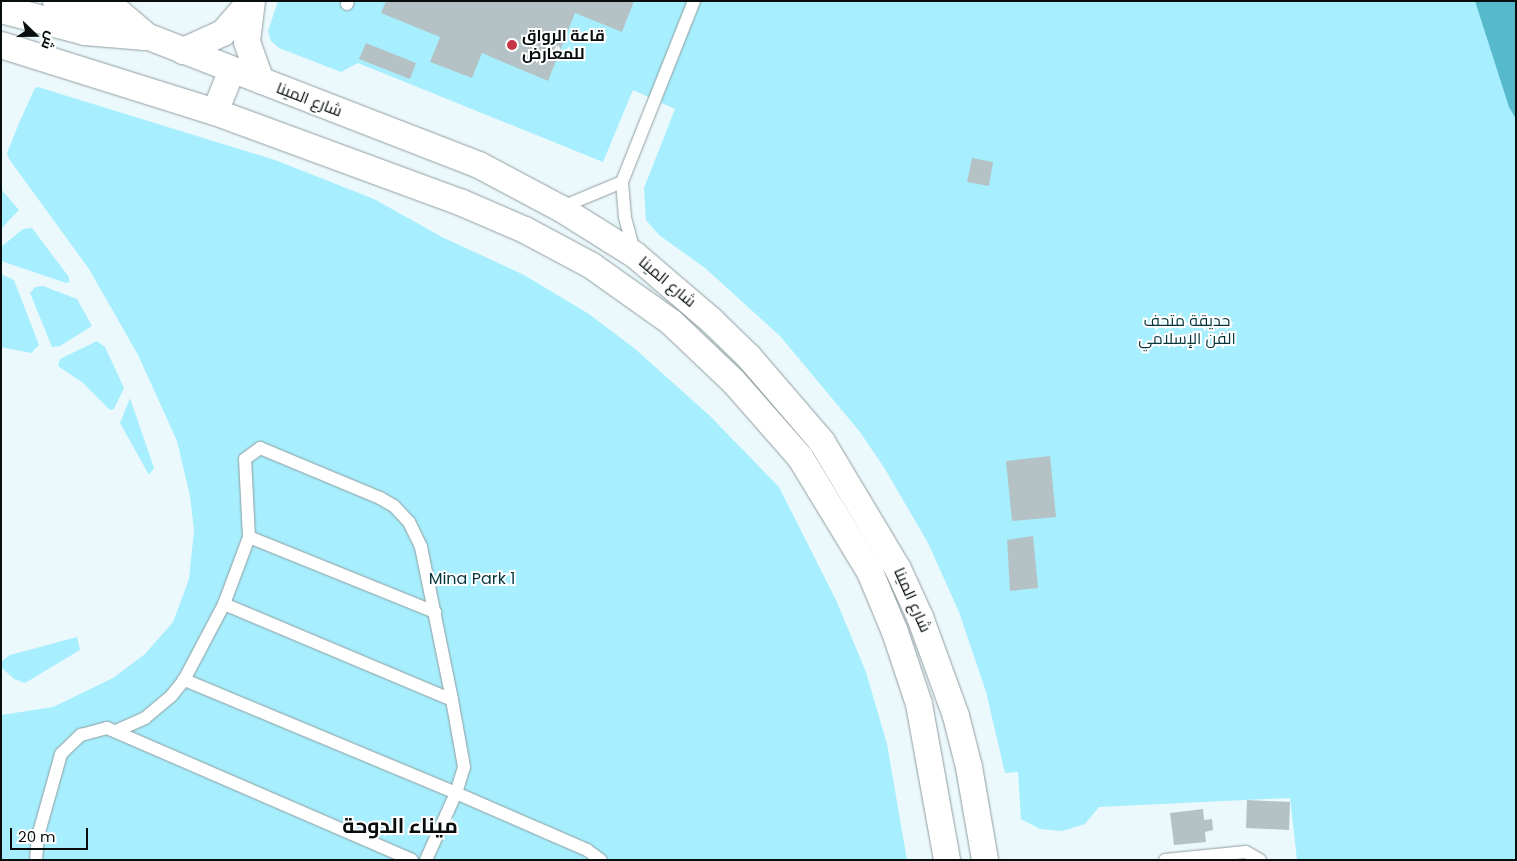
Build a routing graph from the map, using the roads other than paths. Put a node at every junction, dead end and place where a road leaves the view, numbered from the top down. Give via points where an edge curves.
1 (56, 1) edge
2 (104, 1) edge
3 (252, 1) edge
4 (694, 1) edge
5 (1, 9) edge
6 (145, 36) junction
7 (1, 45) edge
8 (183, 50) junction
9 (232, 70) junction
10 (261, 81) junction
11 (215, 112) junction
12 (622, 182) junction
13 (560, 208) junction
14 (635, 255) junction
15 (249, 537) junction
16 (224, 604) junction
17 (435, 612) junction
18 (184, 680) junction
19 (452, 700) junction
20 (116, 731) junction
21 (456, 793) junction
22 (36, 860) edge
23 (412, 860) edge
24 (426, 860) edge
25 (601, 860) edge
26 (947, 860) edge
27 (985, 860) edge
28 (1165, 860) edge
29 (1260, 860) edge

1 - 6 street, شارع المينا
2 - 6 highway
3 - 8 street via 223,33
3 - 10 street via 247,42
4 - 12 lane
5 - 6 highway via 85,32
6 - 8 street, شارع المينا
7 - 11 street, شارع المينا
8 - 9 street, شارع المينا
9 - 10 street, شارع المينا
9 - 11 street
10 - 13 street, شارع المينا via 480,166
11 - 26 street, شارع المينا via 460,202 525,230 633,292 671,322 734,382 800,457 870,572 895,632 919,704
12 - 13 lane
12 - 14 lane via 625,218
13 - 14 street, شارع المينا
14 - 27 street, شارع المينا via 712,321 783,395 822,442 873,523 920,617 940,666 969,767
15 - 16 lane
15 - 17 lane
15 - 17 lane via 245,459 260,448 394,506 409,522 421,547
16 - 18 lane
16 - 19 lane
17 - 19 lane
18 - 20 lane via 146,718
18 - 21 lane
19 - 21 lane via 464,767
20 - 22 lane via 107,728 81,735 61,754 38,836
20 - 23 lane
21 - 24 lane
21 - 25 lane via 587,850
28 - 29 lane via 1246,852

